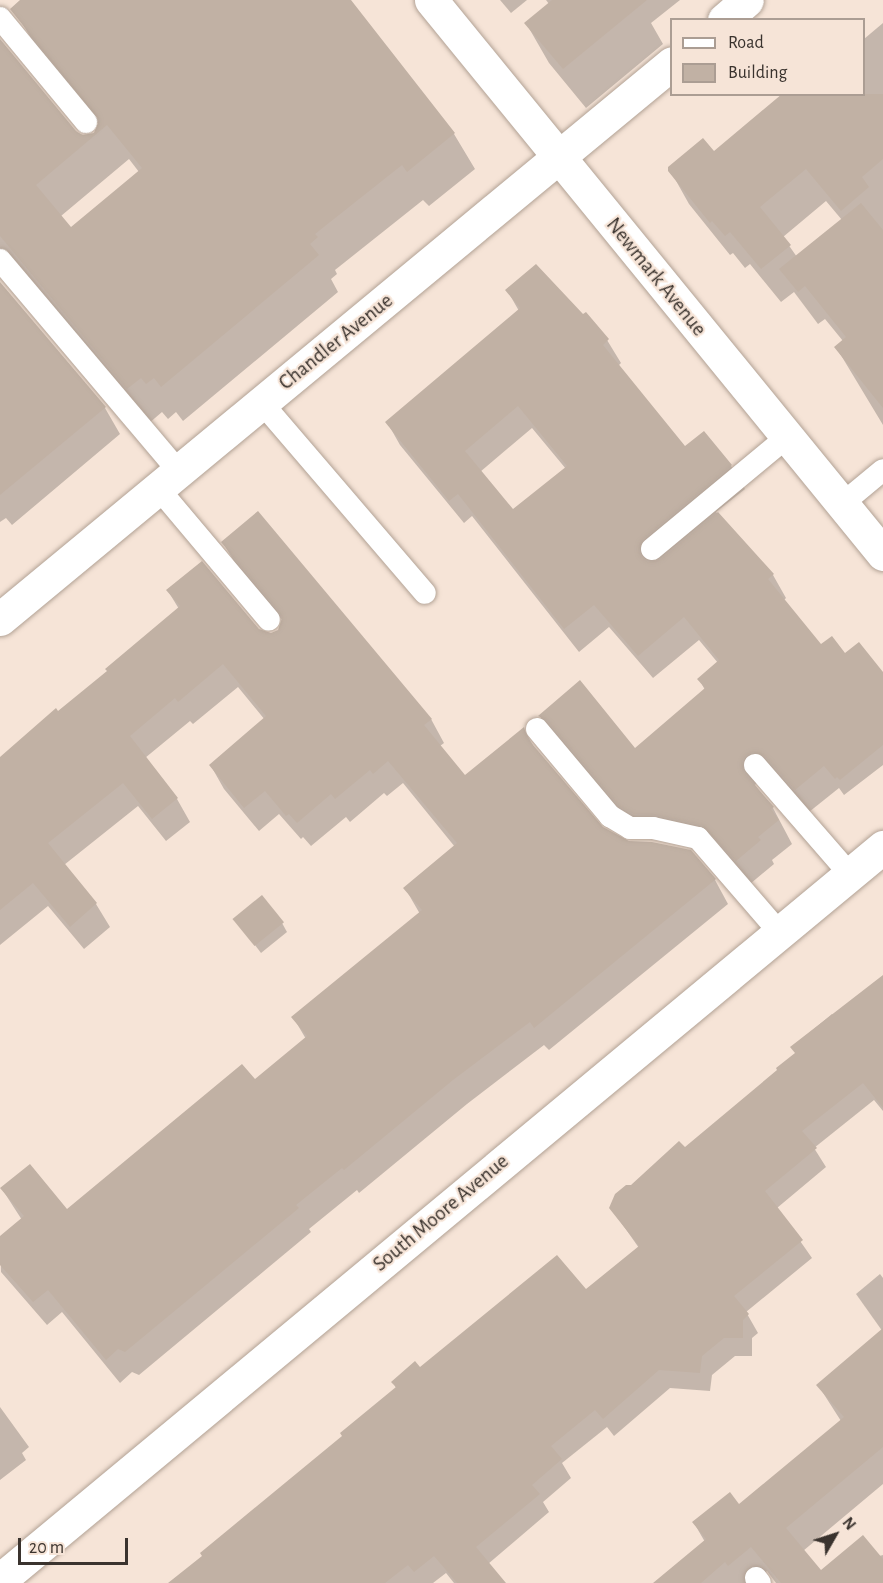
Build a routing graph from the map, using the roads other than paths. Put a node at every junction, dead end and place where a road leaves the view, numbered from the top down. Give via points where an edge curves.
1 (431, 0) edge
2 (747, 0) edge
3 (0, 18) edge
4 (726, 18) edge
5 (670, 65) edge
6 (86, 122) dead end
7 (559, 158) junction
8 (0, 260) edge
9 (262, 403) junction
10 (787, 436) junction
11 (883, 470) edge
12 (168, 480) junction
13 (842, 504) junction
14 (652, 549) dead end
15 (883, 554) edge
16 (425, 593) dead end
17 (0, 619) edge
18 (269, 620) dead end
19 (537, 729) dead end
20 (754, 765) dead end
21 (883, 847) edge
22 (849, 873) junction
23 (779, 932) junction
24 (0, 1580) edge

1 - 7 street, Newmark Avenue
2 - 4 street
3 - 6 lane
5 - 7 street, Chandler Avenue
7 - 9 street, Chandler Avenue
7 - 10 street, Newmark Avenue
8 - 12 lane
9 - 12 street, Chandler Avenue
9 - 16 lane
10 - 13 street, Newmark Avenue
10 - 14 lane
11 - 13 lane
12 - 17 street, Chandler Avenue
12 - 18 lane
13 - 15 street, Newmark Avenue
19 - 23 lane via 610,816 630,828 653,828 698,838
20 - 22 lane
21 - 22 street, South Moore Avenue
22 - 23 street, South Moore Avenue
23 - 24 street, South Moore Avenue

